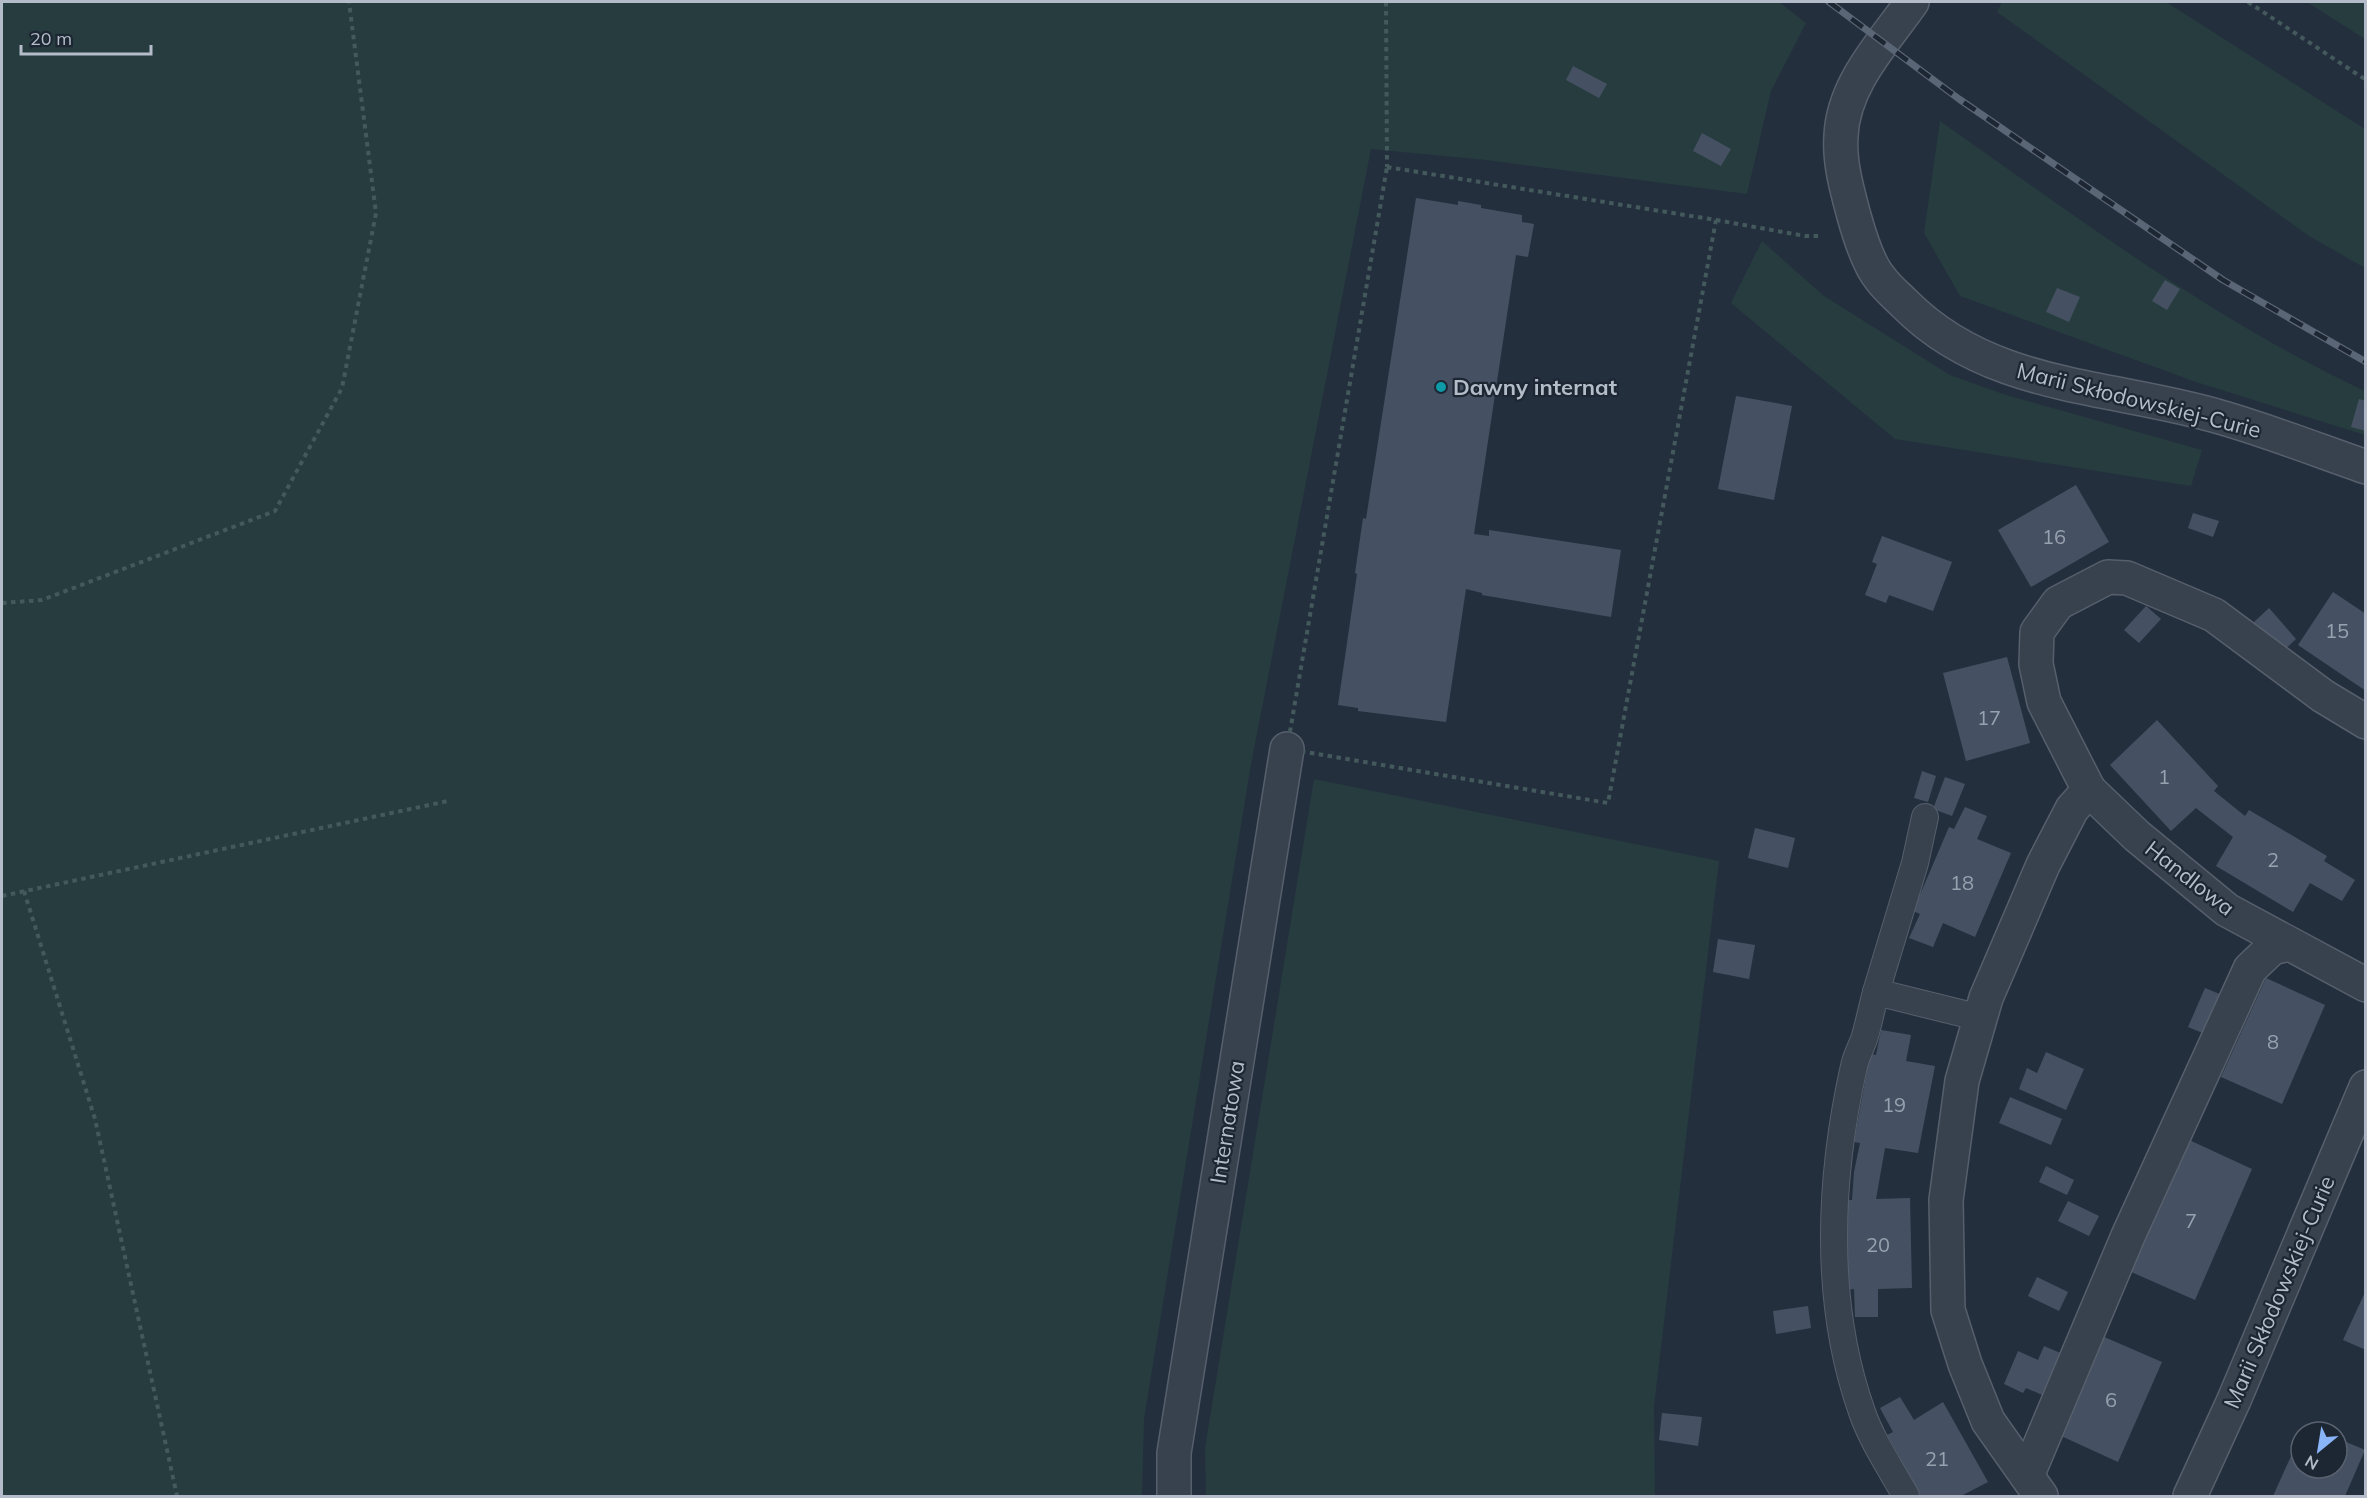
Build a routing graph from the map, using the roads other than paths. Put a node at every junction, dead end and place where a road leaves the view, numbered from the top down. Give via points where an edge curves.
1 (1912, 2) edge
2 (2366, 466) edge
3 (2366, 722) edge
4 (1287, 749) road end
5 (2089, 790) junction
6 (1925, 817) dead end
7 (2289, 944) junction
8 (2366, 984) edge
9 (1876, 992) junction
10 (1981, 1018) junction
11 (2366, 1087) edge
12 (2036, 1491) edge
13 (1174, 1497) edge
14 (1906, 1497) edge
15 (2190, 1497) edge

1 - 2 street, Marii Skłodowskiej-Curie via 1856,82 1841,136 1845,180 1860,236 1878,277 1917,316 1956,345 2001,364 2051,381 2218,416
3 - 5 street, Handlowa via 2323,696 2214,615 2127,578 2108,577 2058,603 2037,632 2036,664 2044,702
4 - 13 street, Internatowa via 1174,1453
5 - 7 street, Handlowa via 2137,836 2227,910
5 - 10 street via 2072,809 2043,866
6 - 9 lane
7 - 8 street, Handlowa
7 - 12 street via 2272,948 2250,969 2128,1236
9 - 10 lane
9 - 14 lane via 1854,1064 1845,1116 1833,1248 1849,1372 1863,1414
10 - 12 street via 1962,1081 1946,1200 1948,1310 1989,1421
11 - 15 street, Marii Skłodowskiej-Curie

